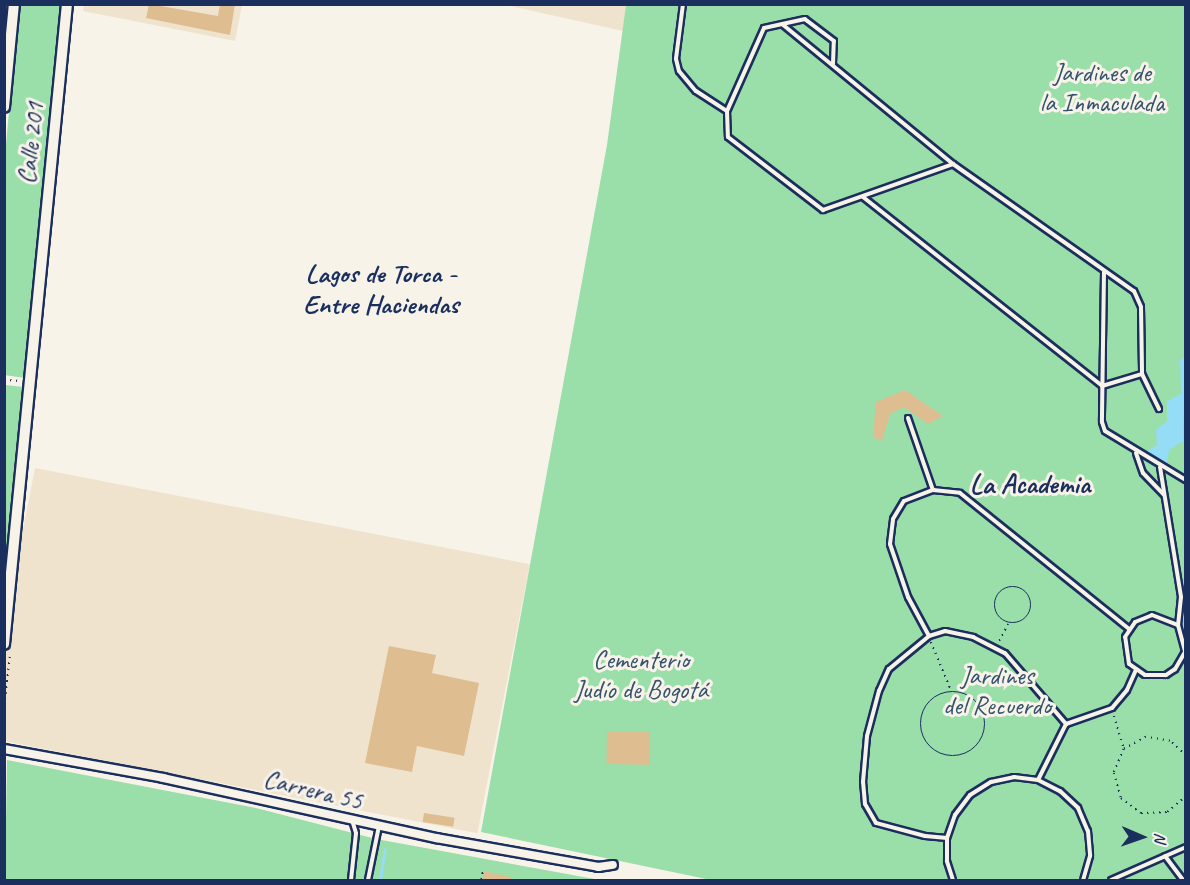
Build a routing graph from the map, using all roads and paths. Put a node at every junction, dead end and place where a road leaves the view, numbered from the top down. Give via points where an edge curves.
1 (14, 4) edge
2 (67, 4) edge
3 (683, 4) edge
4 (782, 24) junction
5 (833, 64) junction
6 (4, 107) edge
7 (727, 111) junction
8 (952, 164) junction
9 (863, 197) junction
10 (1104, 271) junction
11 (1142, 374) junction
12 (4, 380) edge
13 (24, 382) dead end
14 (1102, 386) junction
15 (1159, 409) dead end
16 (908, 418) dead end
17 (1136, 452) junction
18 (1160, 467) junction
19 (1185, 480) edge
20 (933, 490) junction
21 (1164, 495) junction
22 (1008, 624) junction
23 (1178, 625) junction
24 (1129, 629) junction
25 (929, 636) junction
26 (4, 644) edge
27 (995, 648) junction
28 (1184, 662) edge
29 (1136, 670) junction
30 (952, 691) junction
31 (1112, 708) junction
32 (1066, 724) junction
33 (4, 749) edge
34 (1124, 749) junction
35 (1185, 756) edge
36 (1038, 780) junction
37 (1185, 796) edge
38 (352, 820) junction
39 (379, 826) junction
40 (947, 838) junction
41 (1185, 847) edge
42 (1165, 856) junction
43 (613, 865) dead end
44 (483, 870) dead end
45 (351, 880) edge
46 (368, 880) edge
47 (482, 880) edge
48 (953, 880) edge
49 (1083, 880) edge
50 (1111, 880) edge
51 (1183, 880) edge

1 - 6 main road, Calle 201
2 - 26 main road, Calle 201
3 - 7 lane via 676,59 679,71 696,91
4 - 5 lane
4 - 5 lane via 805,19 834,42
4 - 7 lane via 771,24 758,37
5 - 8 lane
7 - 9 lane via 726,129 734,144 817,208 831,210
8 - 9 lane
8 - 10 lane
9 - 14 lane
10 - 11 lane via 1139,297
10 - 14 lane
11 - 14 lane
11 - 15 lane
12 - 13 path
14 - 17 lane via 1105,431
16 - 20 lane
17 - 18 lane
17 - 21 lane via 1143,473
18 - 19 lane
18 - 21 lane
20 - 24 lane via 960,493
20 - 25 lane via 904,501 892,519 891,544 908,597
21 - 23 lane via 1181,597
22 - 22 path via 998,617 994,605 1004,589 1016,587 1029,597 1031,609 1025,620
22 - 27 path
23 - 24 lane via 1152,615
23 - 28 lane via 1185,642
24 - 29 lane via 1124,646
25 - 27 lane via 945,632 973,637
25 - 30 path
25 - 40 lane via 890,669 879,691 867,736 863,782 865,804 876,823
27 - 32 lane via 1005,653
28 - 29 lane via 1166,675 1145,675
29 - 31 lane via 1127,690
30 - 30 path via 972,697 979,705 985,726 977,745 958,756 948,756 929,746 920,727 925,706 932,698
31 - 32 lane
31 - 34 path
32 - 36 lane
33 - 38 street, Carrera 55 via 163,778
34 - 35 path via 1134,741 1158,737 1170,741
34 - 37 path via 1117,760 1115,786 1130,807 1154,815 1167,812
36 - 40 lane via 1014,777 990,782 970,795 955,814
36 - 49 lane via 1060,791 1077,808 1088,831 1090,856
38 - 39 street, Carrera 55
38 - 45 lane via 356,833
39 - 43 street, Carrera 55 via 598,867
39 - 46 lane
40 - 48 lane via 947,861
41 - 42 lane
42 - 50 lane
42 - 51 lane
44 - 47 path

